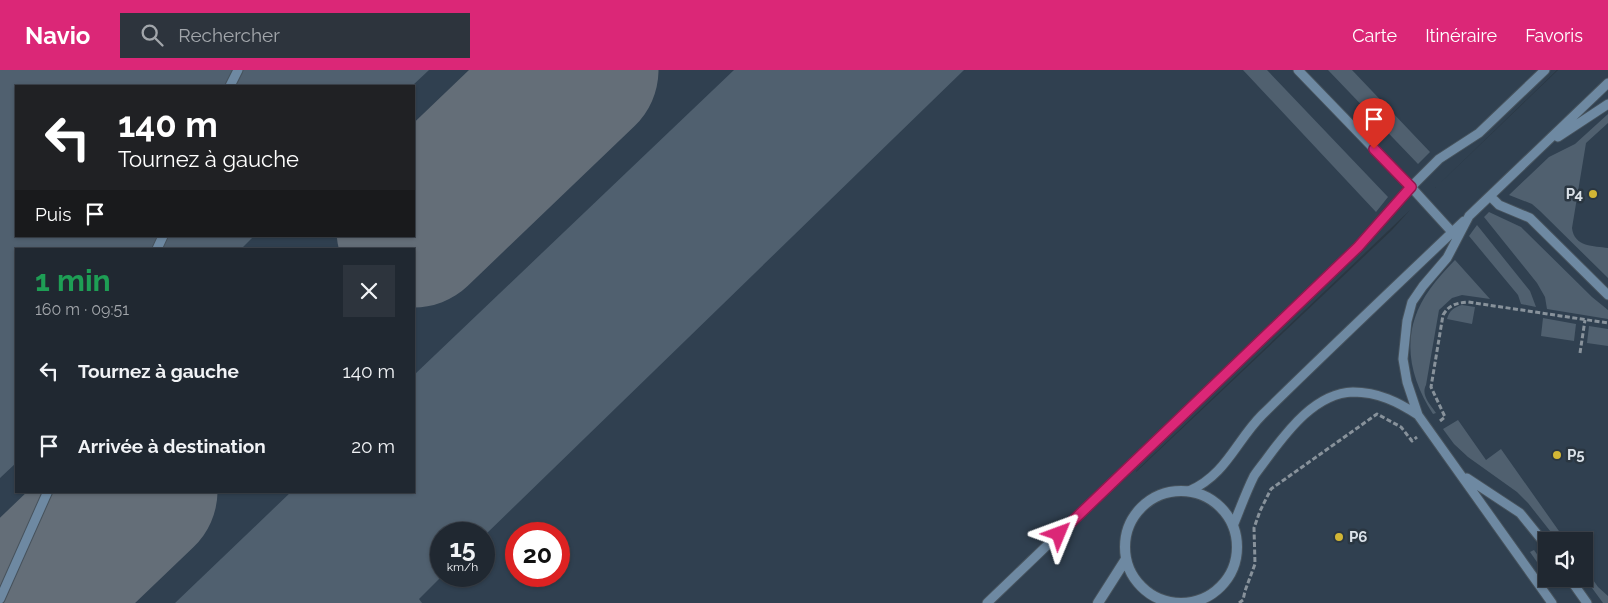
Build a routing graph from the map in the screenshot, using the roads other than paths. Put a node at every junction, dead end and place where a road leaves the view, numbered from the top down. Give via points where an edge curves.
1 (238, 70) edge
2 (1298, 70) edge
3 (1545, 70) edge
4 (1608, 83) edge
5 (230, 85) edge
6 (1608, 104) edge
7 (1538, 149) junction
8 (1411, 187) junction
9 (1490, 196) junction
10 (1469, 216) junction
11 (1452, 232) junction
12 (1608, 295) edge
13 (1418, 415) junction
14 (1461, 474) junction
15 (1190, 491) junction
16 (47, 493) edge
17 (1233, 526) junction
18 (1538, 535) edge
19 (1126, 559) junction
20 (1576, 587) edge
21 (0, 599) edge
22 (1157, 601) edge
23 (987, 603) edge
24 (1098, 603) edge
25 (1552, 603) edge
26 (1587, 603) edge

1 - 5 lane
2 - 8 lane
3 - 8 lane via 1479,133 1439,159
4 - 7 lane
6 - 7 lane
7 - 9 lane
8 - 11 lane
8 - 23 lane via 1358,247
9 - 10 lane
9 - 12 lane via 1499,204 1530,218
10 - 11 lane
10 - 13 lane via 1447,258 1412,302 1407,320 1403,359
11 - 15 lane via 1259,417 1222,468
13 - 14 lane
13 - 17 lane via 1395,401 1369,393 1340,394 1324,401 1282,438 1254,476
14 - 18 lane via 1520,513
14 - 25 lane
15 - 17 street via 1208,497 1223,509
15 - 19 street via 1170,491 1140,509 1130,524 1125,541
16 - 21 lane
17 - 22 street via 1237,544 1235,563 1226,580 1212,593 1196,601
19 - 22 street via 1133,576
19 - 24 street
20 - 26 lane

